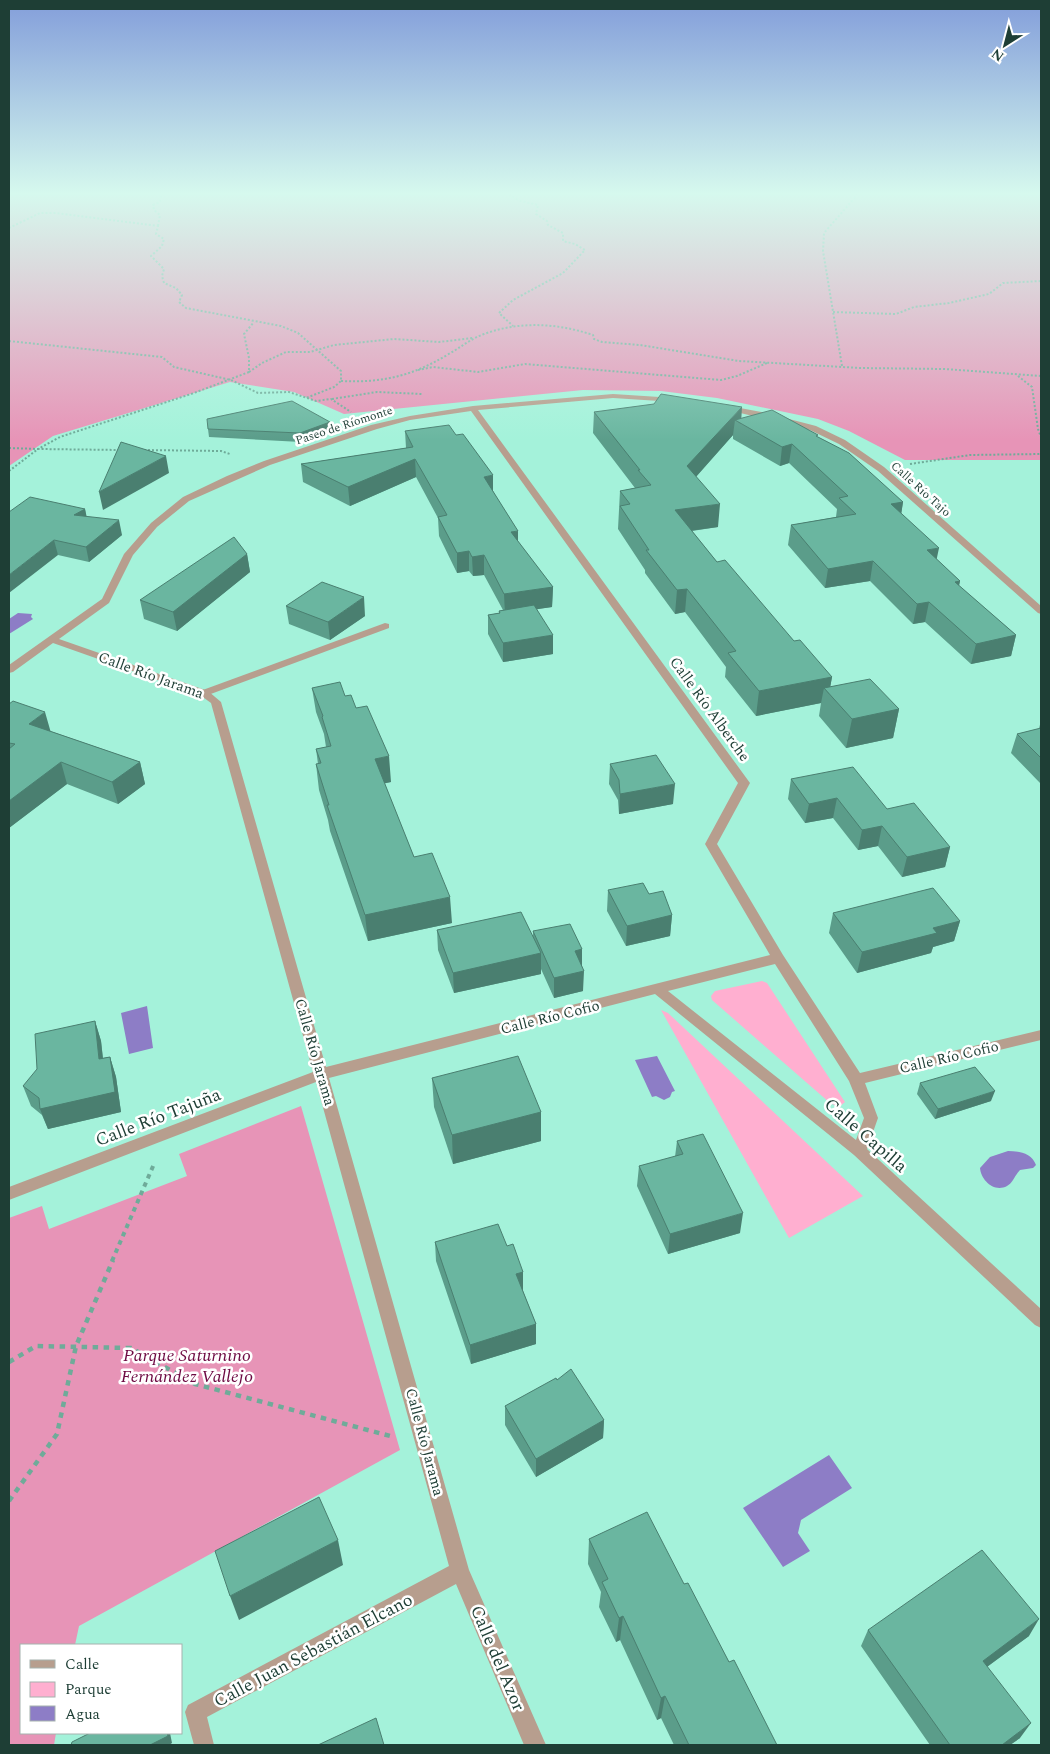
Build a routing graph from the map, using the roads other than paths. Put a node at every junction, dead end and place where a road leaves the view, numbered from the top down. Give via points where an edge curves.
1 (686, 401) edge
2 (713, 405) edge
3 (473, 408) junction
4 (1041, 611) edge
5 (385, 626) dead end
6 (54, 640) junction
7 (9, 670) edge
8 (204, 693) junction
9 (778, 958) junction
10 (656, 990) junction
11 (1041, 1035) edge
12 (322, 1074) junction
13 (856, 1078) junction
14 (859, 1151) junction
15 (9, 1194) edge
16 (1041, 1320) edge
17 (460, 1571) junction
18 (204, 1745) edge
19 (535, 1745) edge

1 - 3 street, Paseo de Ríomonte via 612,396
2 - 4 street, Calle Río Tajo via 813,428 842,442 881,469
3 - 6 street, Paseo de Ríomonte via 374,427 267,463 186,499 154,525 130,554 106,601
3 - 9 street, Calle Río Alberche via 744,783 711,844
5 - 8 street
6 - 7 street, Paseo de Ríomonte
6 - 8 street, Calle Río Jarama
8 - 12 street, Calle Río Jarama via 216,702
9 - 10 street, Calle Río Cofio
9 - 13 street, Calle Río Alberche
10 - 12 street, Calle Río Cofio
10 - 14 street, Calle Capilla
11 - 13 street, Calle Río Cofio
12 - 15 street, Calle Río Tajuña
12 - 17 street, Calle Río Jarama
13 - 14 street, Calle Río Alberche via 871,1118
14 - 16 street, Calle Capilla
17 - 18 street, Calle Juan Sebastián Elcano via 195,1712
17 - 19 street, Calle del Azor

